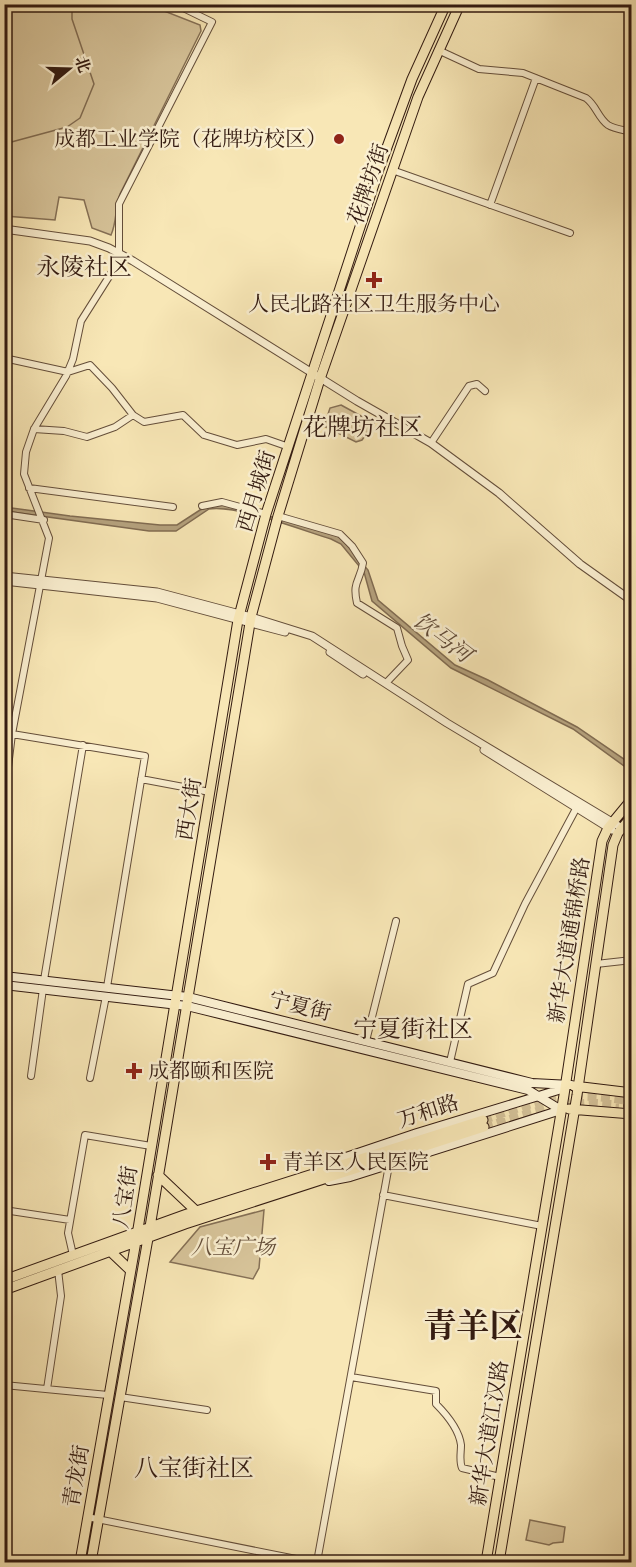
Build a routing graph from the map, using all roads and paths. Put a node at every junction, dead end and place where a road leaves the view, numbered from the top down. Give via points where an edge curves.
1 (175, 4) edge
2 (446, 4) edge
3 (460, 4) edge
4 (438, 50) junction
5 (536, 78) junction
6 (632, 132) edge
7 (392, 170) junction
8 (490, 204) junction
9 (4, 229) edge
10 (570, 233) dead end
11 (119, 255) junction
12 (4, 358) edge
13 (68, 372) junction
14 (316, 376) junction
15 (485, 391) dead end
16 (133, 415) junction
17 (34, 429) junction
18 (431, 443) junction
19 (289, 447) junction
20 (29, 488) junction
21 (202, 506) dead end
22 (173, 507) dead end
23 (4, 514) edge
24 (267, 514) junction
25 (278, 516) junction
26 (43, 519) junction
27 (4, 576) edge
28 (4, 581) edge
29 (40, 583) junction
30 (632, 601) edge
31 (239, 617) junction
32 (250, 620) junction
33 (386, 683) junction
34 (12, 734) junction
35 (83, 745) junction
36 (141, 779) junction
37 (210, 792) junction
38 (632, 799) edge
39 (4, 800) edge
40 (578, 805) junction
41 (632, 816) edge
42 (611, 825) junction
43 (620, 831) junction
44 (396, 921) dead end
45 (632, 960) edge
46 (596, 964) junction
47 (4, 976) edge
48 (4, 985) edge
49 (43, 985) junction
50 (106, 991) junction
51 (176, 999) junction
52 (188, 1001) junction
53 (366, 1041) junction
54 (450, 1062) junction
55 (31, 1076) dead end
56 (90, 1078) dead end
57 (564, 1089) junction
58 (578, 1091) junction
59 (632, 1093) edge
60 (538, 1096) junction
61 (632, 1098) edge
62 (575, 1109) junction
63 (561, 1110) junction
64 (632, 1113) edge
65 (484, 1123) tunnel mouth
66 (151, 1146) junction
67 (389, 1165) junction
68 (158, 1174) junction
69 (306, 1180) junction
70 (383, 1195) junction
71 (4, 1210) edge
72 (196, 1211) junction
73 (70, 1220) junction
74 (542, 1226) junction
75 (150, 1227) junction
76 (136, 1236) junction
77 (148, 1237) junction
78 (109, 1250) junction
79 (73, 1255) junction
80 (58, 1270) junction
81 (130, 1270) junction
82 (4, 1280) edge
83 (4, 1290) edge
84 (351, 1377) junction
85 (4, 1385) edge
86 (47, 1389) junction
87 (108, 1395) junction
88 (120, 1397) junction
89 (207, 1410) dead end
90 (500, 1477) junction
91 (87, 1517) junction
92 (98, 1519) junction
93 (80, 1563) edge
94 (91, 1563) edge
95 (311, 1563) edge
96 (317, 1563) edge
97 (486, 1563) edge
98 (499, 1563) edge

1 - 11 street via 212,22 119,204
2 - 14 main road, 花牌坊街 via 412,79 379,170
3 - 4 main road, 花牌坊街
4 - 5 street via 479,69 519,72
4 - 7 main road, 花牌坊街
5 - 6 street via 586,98 609,126
5 - 8 street
7 - 8 street
7 - 14 main road, 花牌坊街
8 - 10 street
9 - 11 street via 90,241
11 - 13 street via 81,321
11 - 14 street
12 - 13 street
13 - 16 street via 90,365
13 - 17 street
14 - 18 street
14 - 19 main road, 西月城街
14 - 25 main road, 西月城街
15 - 18 street via 477,384 469,386
16 - 17 street via 115,427 87,437
16 - 19 street via 144,422 183,416 204,435 237,445 266,439
17 - 20 street via 24,474
18 - 30 street via 499,493 580,564
19 - 24 main road, 西月城街
20 - 22 street
20 - 26 street
21 - 24 street via 222,502
23 - 26 street
24 - 31 main road, 西月城街
25 - 32 main road, 西月城街
25 - 33 street via 340,534 352,546 363,564 355,583 357,603 396,628 408,660
26 - 29 street via 49,538
27 - 29 street
28 - 29 street
29 - 31 street via 157,598
29 - 34 street
31 - 32 street
31 - 37 main road, 西大街
32 - 33 street via 312,636
32 - 40 street via 308,637
32 - 52 main road, 西大街
33 - 40 street
34 - 35 street
34 - 39 street
35 - 36 street via 145,756
35 - 49 street
36 - 37 street
36 - 50 street
37 - 51 main road, 西大街
38 - 42 main road, 新华大道通锦桥路
40 - 42 street
40 - 54 street via 525,904 494,973 468,984
41 - 43 main road, 新华大道通锦桥路
42 - 43 street
42 - 57 main road, 新华大道通锦桥路 via 603,841
43 - 46 main road, 新华大道通锦桥路 via 613,845
44 - 53 street
45 - 46 street
46 - 58 main road, 新华大道通锦桥路
47 - 49 main road
48 - 49 main road
49 - 50 main road
49 - 55 street
50 - 51 main road
50 - 56 street
51 - 52 main road
51 - 66 main road, 八宝街
52 - 53 main road, 宁夏街
52 - 60 main road, 宁夏街 via 528,1090
52 - 68 main road, 八宝街
53 - 54 main road, 宁夏街
54 - 57 main road, 宁夏街
57 - 58 main road
57 - 60 main road, 万和路
57 - 63 main road, 新华大道江汉路
58 - 59 main road
58 - 62 main road, 新华大道江汉路
60 - 63 main road, 宁夏街
60 - 69 main road, 万和路 via 340,1159
61 - 64 main road
62 - 63 main road
62 - 64 main road
62 - 98 main road, 新华大道江汉路
63 - 67 main road, 万和路
63 - 74 main road, 新华大道江汉路
65 - 69 main road, 万和路
66 - 73 street via 85,1135
66 - 76 main road, 八宝街
67 - 69 main road, 万和路 via 350,1177
67 - 70 street
68 - 72 main road
68 - 75 main road, 八宝街
69 - 72 main road, 万和路
69 - 77 main road, 万和路
70 - 74 street
70 - 84 street
71 - 73 street
72 - 75 main road, 万和路
73 - 79 street via 68,1233
74 - 90 main road, 新华大道江汉路
75 - 76 main road, 万和路
75 - 77 main road, 八宝街
76 - 77 main road, 万和路
76 - 78 main road
76 - 79 main road
76 - 81 main road, 八宝街
77 - 88 main road, 八宝街
78 - 80 main road
78 - 81 main road
79 - 82 main road
80 - 83 main road
80 - 86 street via 60,1296
81 - 87 main road, 八宝街
84 - 90 street via 436,1391 436,1404 455,1427 462,1468
84 - 96 street
85 - 86 street
86 - 87 street
87 - 91 main road, 青龙街
88 - 89 street
88 - 92 main road, 青龙街
90 - 97 main road, 新华大道江汉路
91 - 92 street
91 - 93 main road, 青龙街
92 - 94 main road, 青龙街
92 - 95 street

